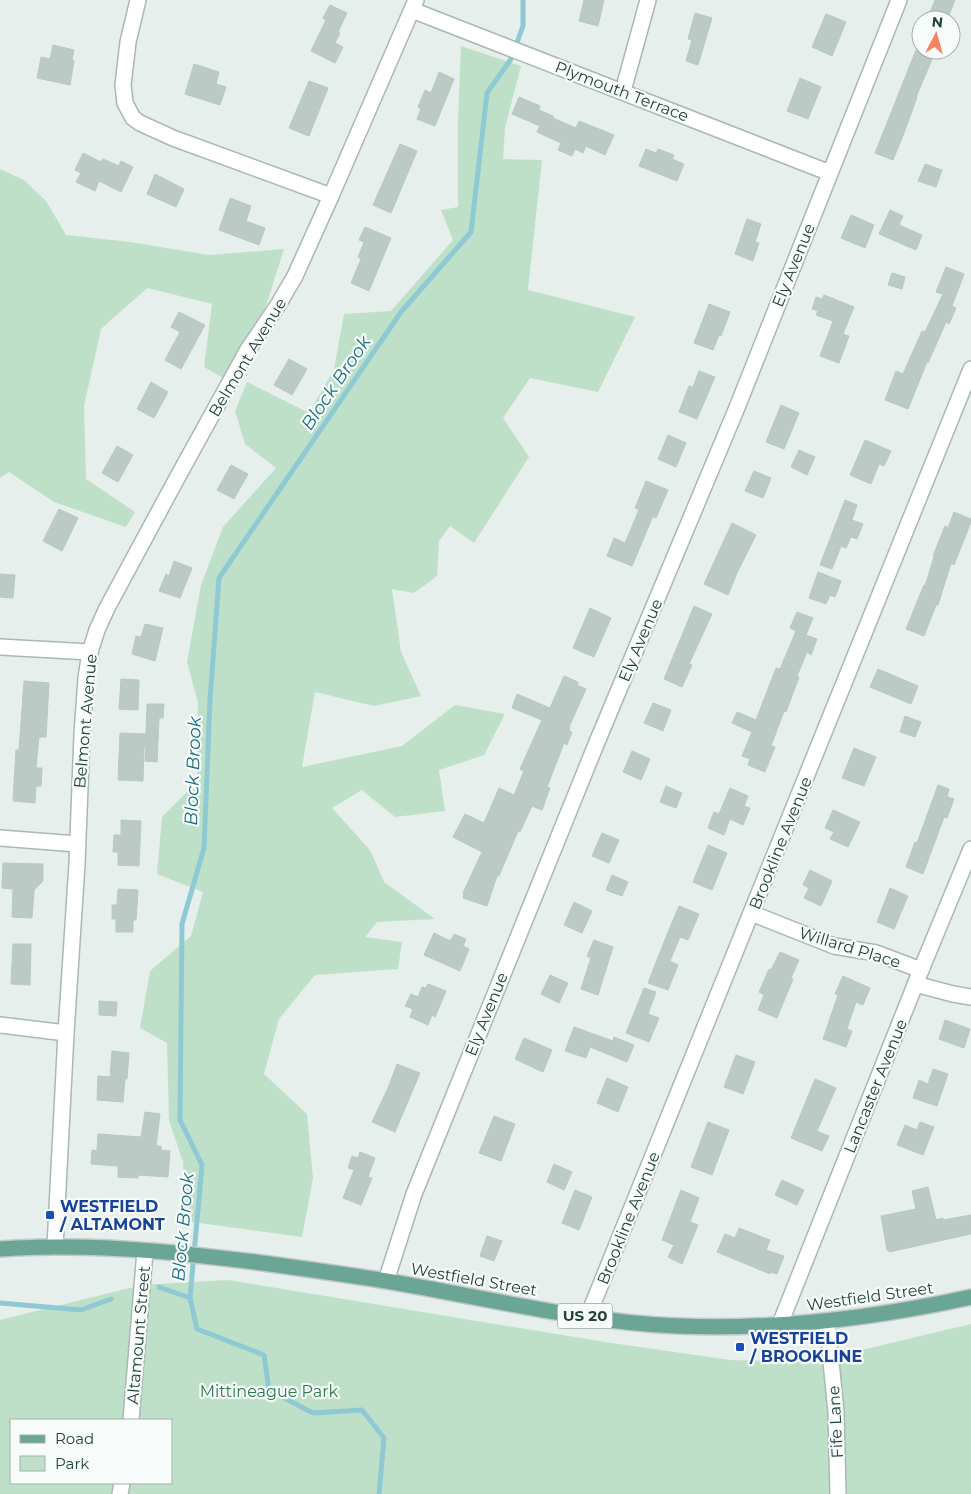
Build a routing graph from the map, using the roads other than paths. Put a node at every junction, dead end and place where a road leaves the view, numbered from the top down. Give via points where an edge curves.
1 (138, 0) edge
2 (648, 0) edge
3 (899, 0) edge
4 (414, 5) edge
5 (623, 92) junction
6 (830, 173) junction
7 (331, 196) junction
8 (971, 369) edge
9 (0, 647) edge
10 (90, 652) junction
11 (0, 838) edge
12 (77, 844) junction
13 (971, 849) edge
14 (751, 914) junction
15 (918, 977) junction
16 (971, 997) edge
17 (0, 1025) edge
18 (66, 1032) junction
19 (56, 1247) junction
20 (0, 1248) edge
21 (145, 1251) junction
22 (386, 1281) junction
23 (971, 1297) edge
24 (588, 1316) junction
25 (827, 1321) junction
26 (780, 1324) junction
27 (131, 1419) edge
28 (838, 1494) edge

1 - 7 street via 122,85 125,103 133,118 156,132
2 - 5 street
3 - 6 street, Ely Avenue
4 - 5 street, Plymouth Terrace via 504,46
4 - 7 street, Belmont Avenue
5 - 6 street, Plymouth Terrace
6 - 22 street, Ely Avenue via 414,1194
7 - 10 street, Belmont Avenue via 295,276 247,351 176,480 107,608
8 - 14 street, Brookline Avenue
9 - 10 street
10 - 12 street, Belmont Avenue
11 - 12 street
12 - 18 street, Belmont Avenue
13 - 15 street, Lancaster Avenue
14 - 15 street, Willard Place via 834,946 876,952
14 - 24 street, Brookline Avenue
15 - 16 street, Willard Place via 953,994
15 - 26 street, Lancaster Avenue
17 - 18 street
18 - 19 street, Belmont Avenue
19 - 20 main road, Westfield Street / US 20
19 - 21 main road, Westfield Street / US 20
21 - 22 main road, Westfield Street / US 20
21 - 27 street, Altamount Street
22 - 24 main road, Westfield Street / US 20
23 - 25 main road, Westfield Street / US 20
24 - 26 main road, Westfield Street / US 20 via 678,1326
25 - 26 main road, Westfield Street / US 20
25 - 28 street, Fife Lane via 836,1412

